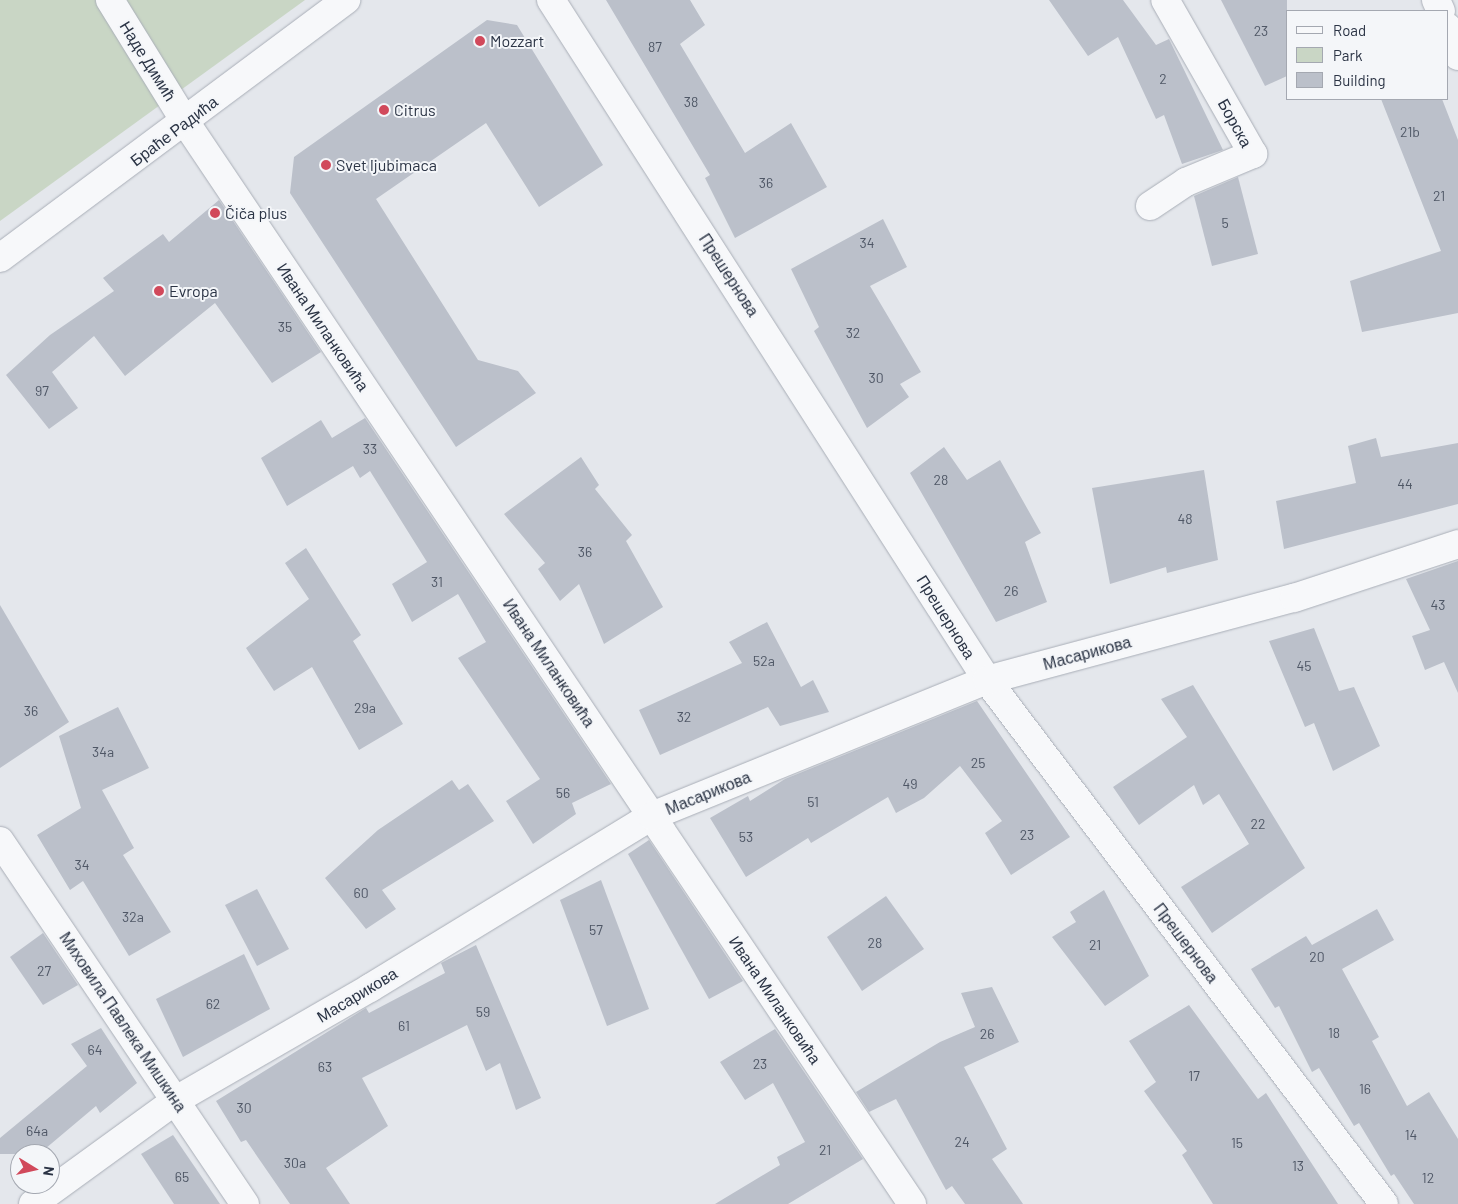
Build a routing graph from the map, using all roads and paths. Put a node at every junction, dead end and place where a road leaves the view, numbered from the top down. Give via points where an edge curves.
1 (110, 0) edge
2 (346, 0) edge
3 (551, 0) edge
4 (1170, 8) edge
5 (1448, 30) edge
6 (1458, 56) edge
7 (186, 123) junction
8 (1150, 206) dead end
9 (0, 258) edge
10 (1458, 544) edge
11 (987, 680) junction
12 (652, 816) junction
13 (0, 841) edge
14 (176, 1100) junction
15 (33, 1204) edge
16 (245, 1204) edge
17 (912, 1204) edge
18 (1384, 1204) edge

1 - 7 street, Наде Димић
2 - 7 street, Браће Радића
3 - 11 street, Прешернова
4 - 8 street, Борска via 1253,154 1186,182
5 - 6 street
7 - 9 street, Браће Радића
7 - 12 street, Ивана Миланковића
10 - 11 street, Масарикова via 1294,598
11 - 12 street, Масарикова
11 - 18 street, Прешернова
12 - 14 street, Масарикова via 370,988
12 - 17 street, Ивана Миланковића
13 - 14 street, Миховила Павлека Мишкина
14 - 15 street, Масарикова
14 - 16 street, Миховила Павлека Мишкина

